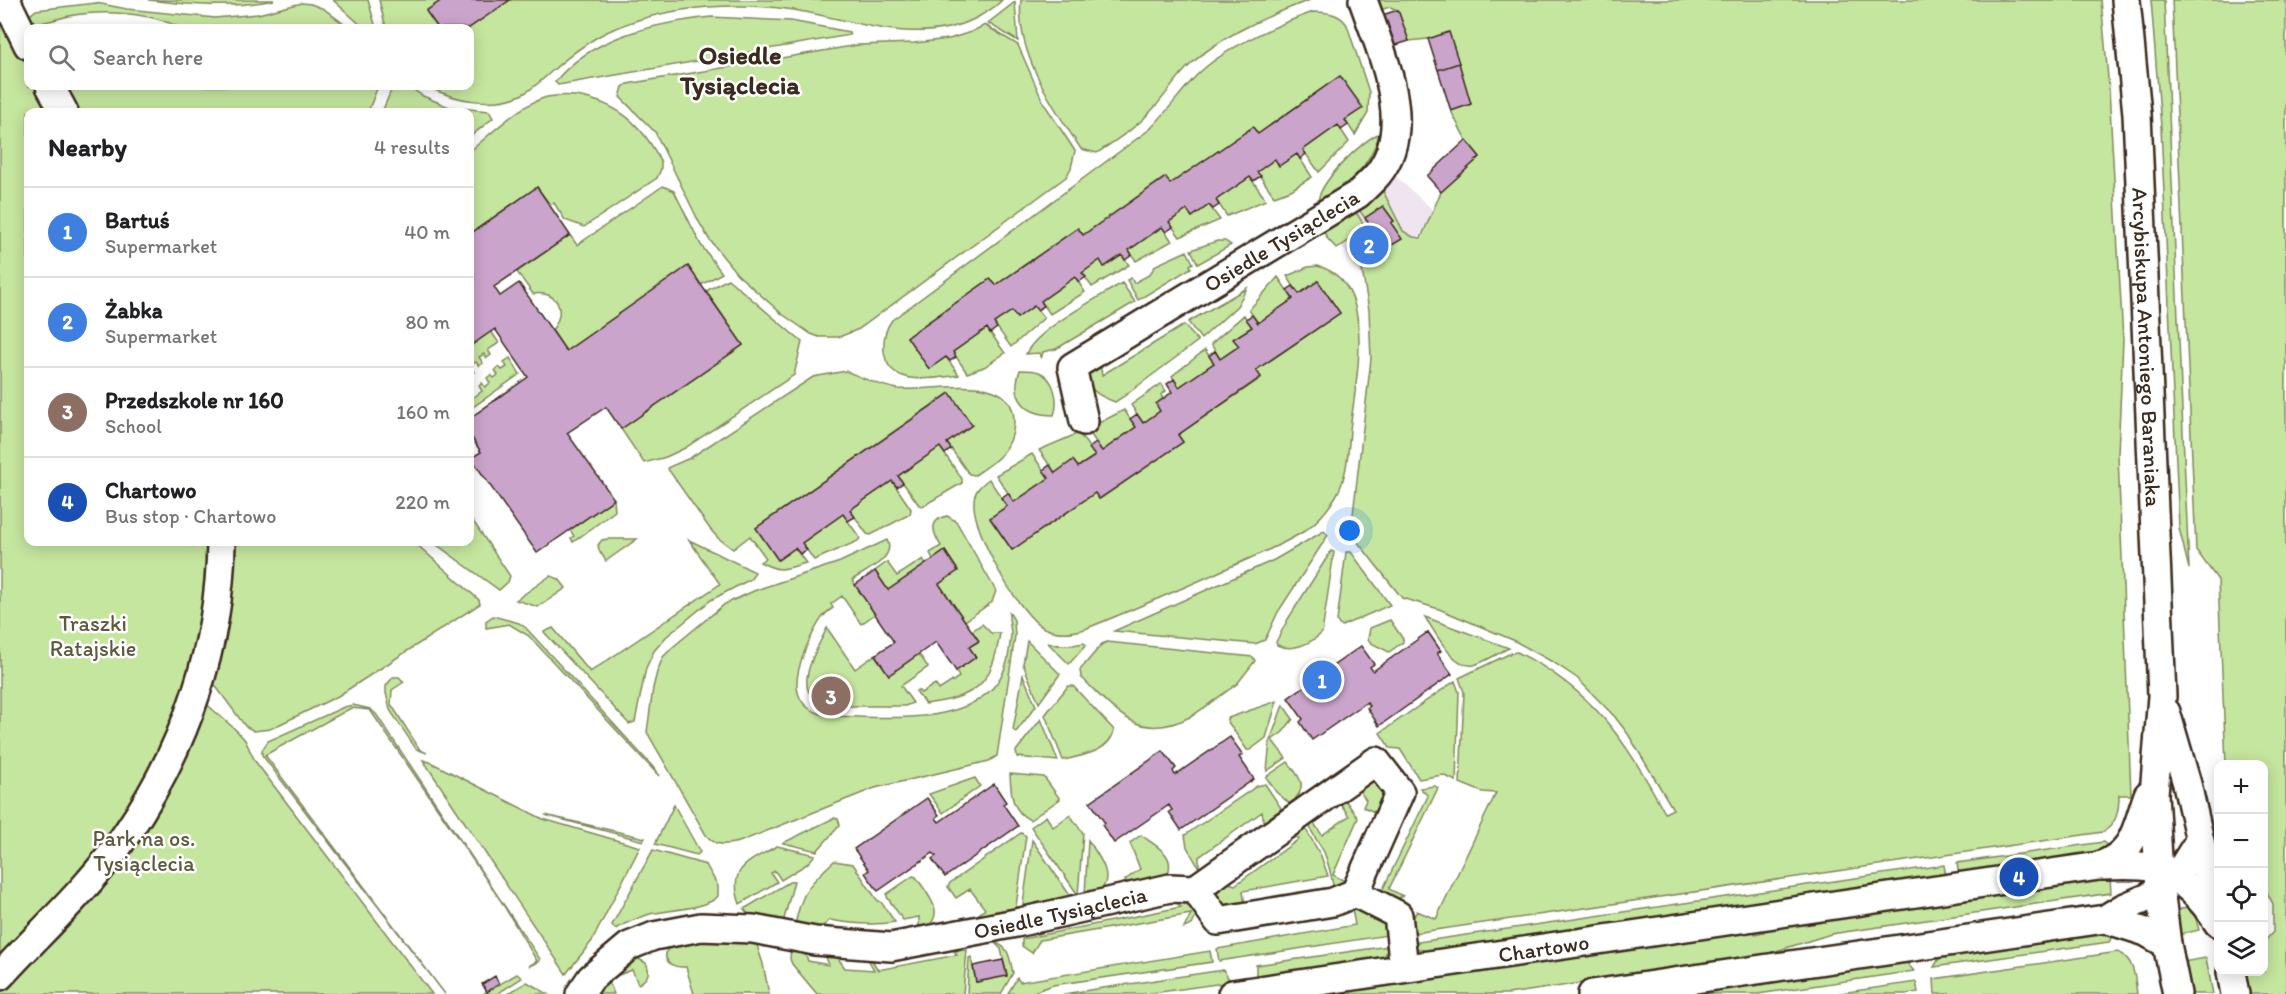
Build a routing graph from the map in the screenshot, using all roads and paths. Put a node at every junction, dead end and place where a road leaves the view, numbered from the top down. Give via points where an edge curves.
1 (6, 0) edge
2 (1363, 0) edge
3 (2126, 0) edge
4 (24, 37) edge
5 (1084, 421) dead end
6 (221, 546) edge
7 (2162, 696) junction
8 (2154, 780) junction
9 (2199, 841) junction
10 (2099, 866) junction
11 (2164, 878) junction
12 (1195, 889) junction
13 (1355, 893) junction
14 (2214, 904) edge
15 (2214, 916) edge
16 (2105, 919) junction
17 (2167, 944) junction
18 (1404, 968) junction
19 (0, 976) edge
20 (2232, 976) edge
21 (580, 994) edge
22 (1232, 994) edge
23 (1592, 994) edge
24 (2177, 994) edge
25 (2235, 994) edge

1 - 4 street
2 - 5 street, Osiedle Tysiąclecia via 1393,91 1392,147 1379,173 1358,194 1072,368
3 - 7 street, Arcybiskupa Antoniego Baraniaka via 2137,114
6 - 19 street via 211,641 200,684 162,773 127,834
7 - 8 street, Arcybiskupa Antoniego Baraniaka
7 - 9 street, Arcybiskupa Antoniego Baraniaka
8 - 10 street via 2135,835 2117,858
8 - 11 street, Arcybiskupa Antoniego Baraniaka
9 - 11 street via 2188,860
9 - 14 street, Arcybiskupa Antoniego Baraniaka
10 - 11 street, Chartowo via 2143,867
10 - 18 street, Chartowo
11 - 15 street via 2205,905
11 - 16 street via 2149,897
11 - 17 street, Arcybiskupa Antoniego Baraniaka
12 - 13 street via 1218,921 1333,902
12 - 13 street via 1376,761 1400,792
12 - 21 street, Osiedle Tysiąclecia via 1170,888 891,947 815,941 753,929 701,927 654,936 629,946 591,978
13 - 18 street via 1398,915
16 - 17 street via 2146,932
16 - 23 street
17 - 24 street, Arcybiskupa Antoniego Baraniaka
18 - 22 street, Chartowo
20 - 25 street

